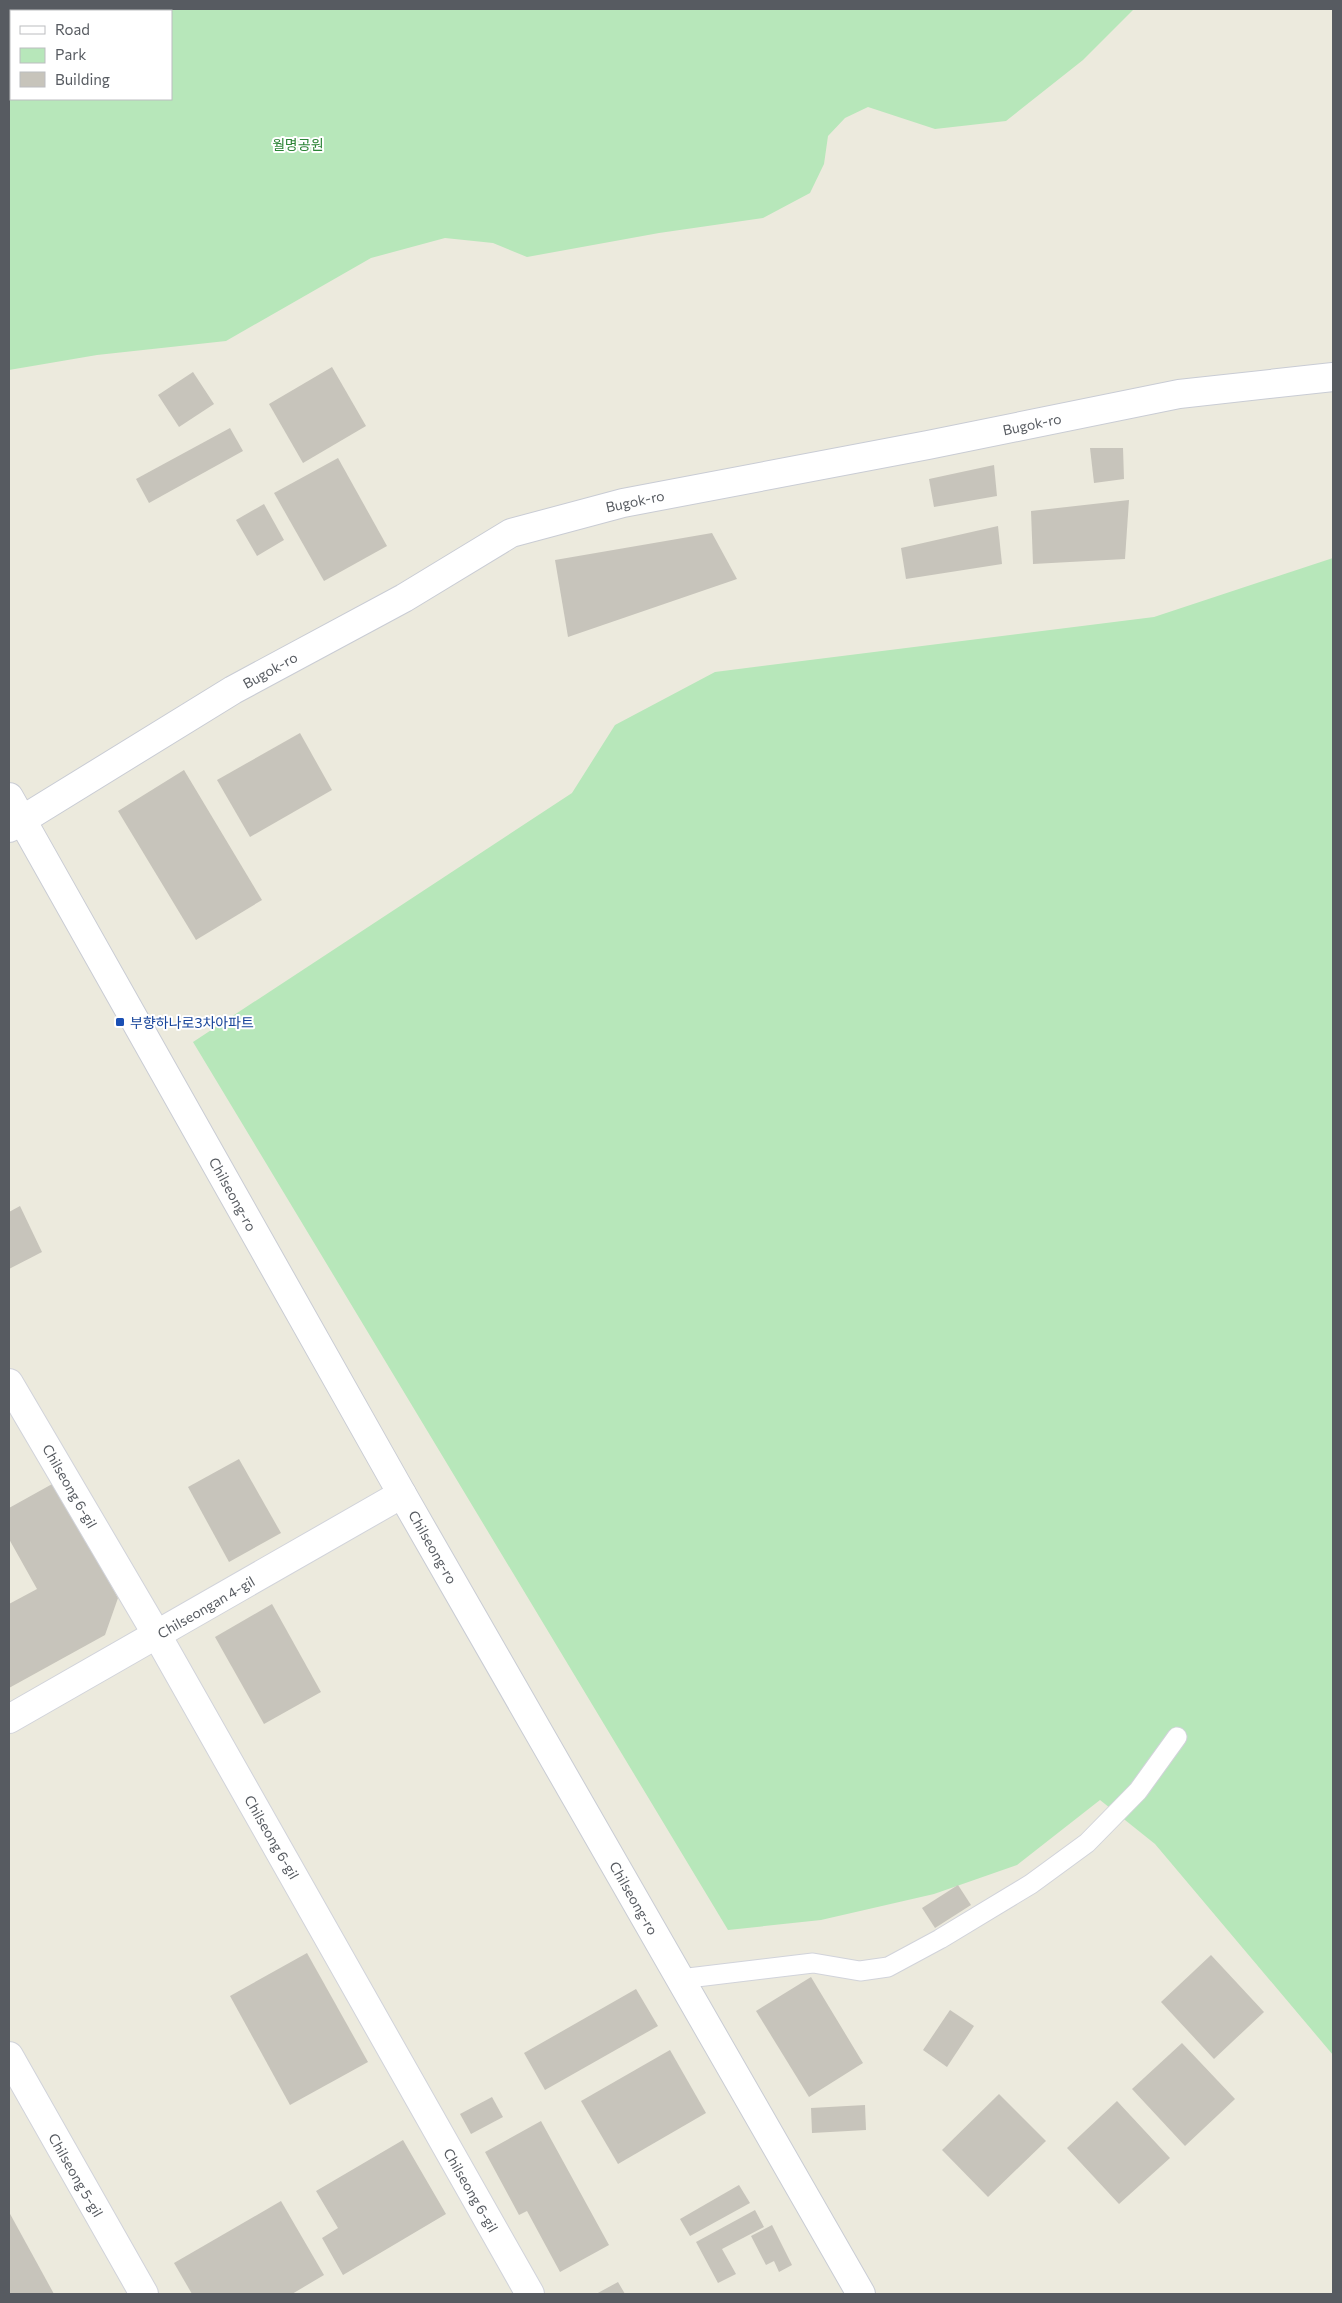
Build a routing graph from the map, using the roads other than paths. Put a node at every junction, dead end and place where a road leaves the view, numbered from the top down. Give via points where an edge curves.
1 (1333, 378) edge
2 (13, 815) edge
3 (9, 1383) edge
4 (402, 1494) junction
5 (157, 1635) junction
6 (9, 1719) edge
7 (1177, 1737) dead end
8 (680, 1979) junction
9 (9, 2056) edge
10 (857, 2293) edge
11 (144, 2294) edge
12 (530, 2294) edge

1 - 2 street, Bugok-ro via 1178,394 623,503 511,533 404,598
2 - 4 street, Chilseong-ro
3 - 5 street, Chilseong 6-gil
4 - 5 street, Chilseongan 4-gil
4 - 8 street, Chilseong-ro
5 - 6 street, Chilseongan 4-gil
5 - 12 street, Chilseong 6-gil
7 - 8 lane via 1138,1791 1087,1843 1022,1889 888,1967 860,1970 813,1963
8 - 10 street, Chilseong-ro
9 - 11 street, Chilseong 5-gil

